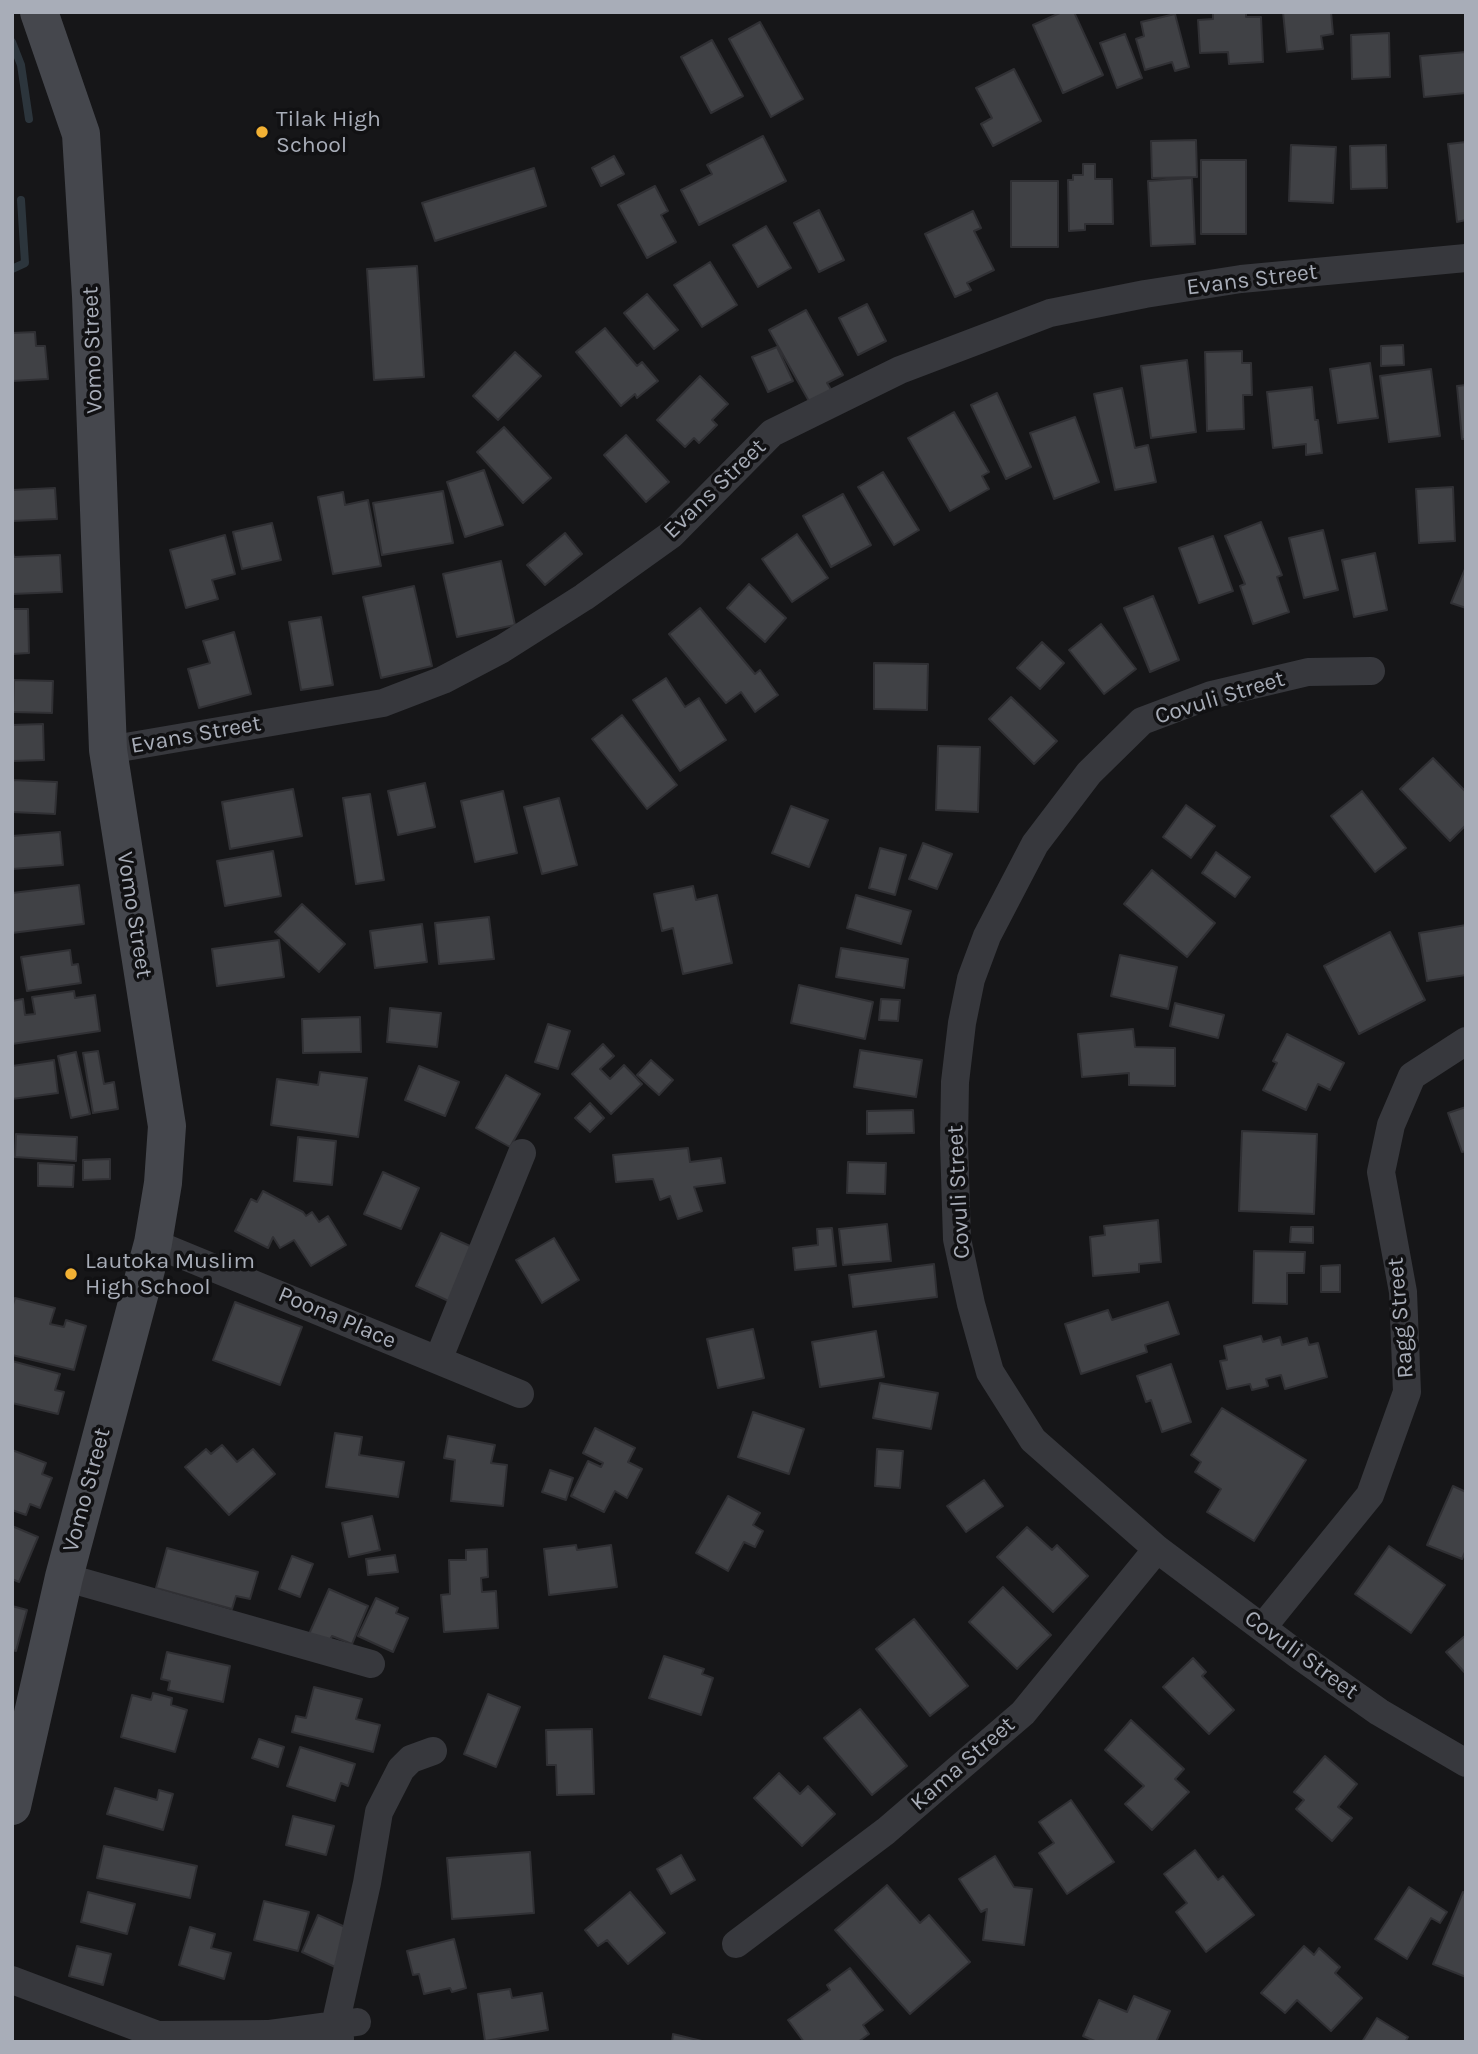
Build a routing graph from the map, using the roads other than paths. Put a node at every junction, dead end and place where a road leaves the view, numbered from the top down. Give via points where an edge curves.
1 (39, 12) edge
2 (1466, 258) edge
3 (1371, 671) dead end
4 (108, 750) junction
5 (1466, 1041) edge
6 (522, 1153) dead end
7 (153, 1243) junction
8 (438, 1360) junction
9 (520, 1394) dead end
10 (1157, 1549) junction
11 (64, 1577) junction
12 (1262, 1628) junction
13 (372, 1664) dead end
14 (433, 1751) dead end
15 (1466, 1763) edge
16 (12, 1806) edge
17 (736, 1944) dead end
18 (12, 1980) edge
19 (344, 2030) edge
20 (268, 2038) edge

1 - 4 main road, Vomo Street via 81,134
2 - 4 street, Evans Street via 1241,279 1050,313 900,369 772,433 672,534 584,597 443,680 383,704
3 - 10 street, Covuli Street via 1308,672 1211,695 1142,721 1089,773 1035,844 971,979 955,1082 957,1239 990,1372 1033,1440
4 - 7 main road, Vomo Street via 167,1126
5 - 12 street, Ragg Street via 1412,1076 1391,1125 1381,1172 1403,1292 1407,1392 1370,1495
6 - 8 street
7 - 8 street, Poona Place
7 - 11 main road, Vomo Street
8 - 9 street, Poona Place
10 - 12 street, Covuli Street
10 - 17 street, Kama Street via 1023,1713 886,1831
11 - 13 street
11 - 16 main road, Vomo Street
12 - 15 street, Covuli Street via 1379,1712
14 - 19 street via 411,1759 401,1769 379,1812
18 - 20 street via 158,2035
19 - 20 street

